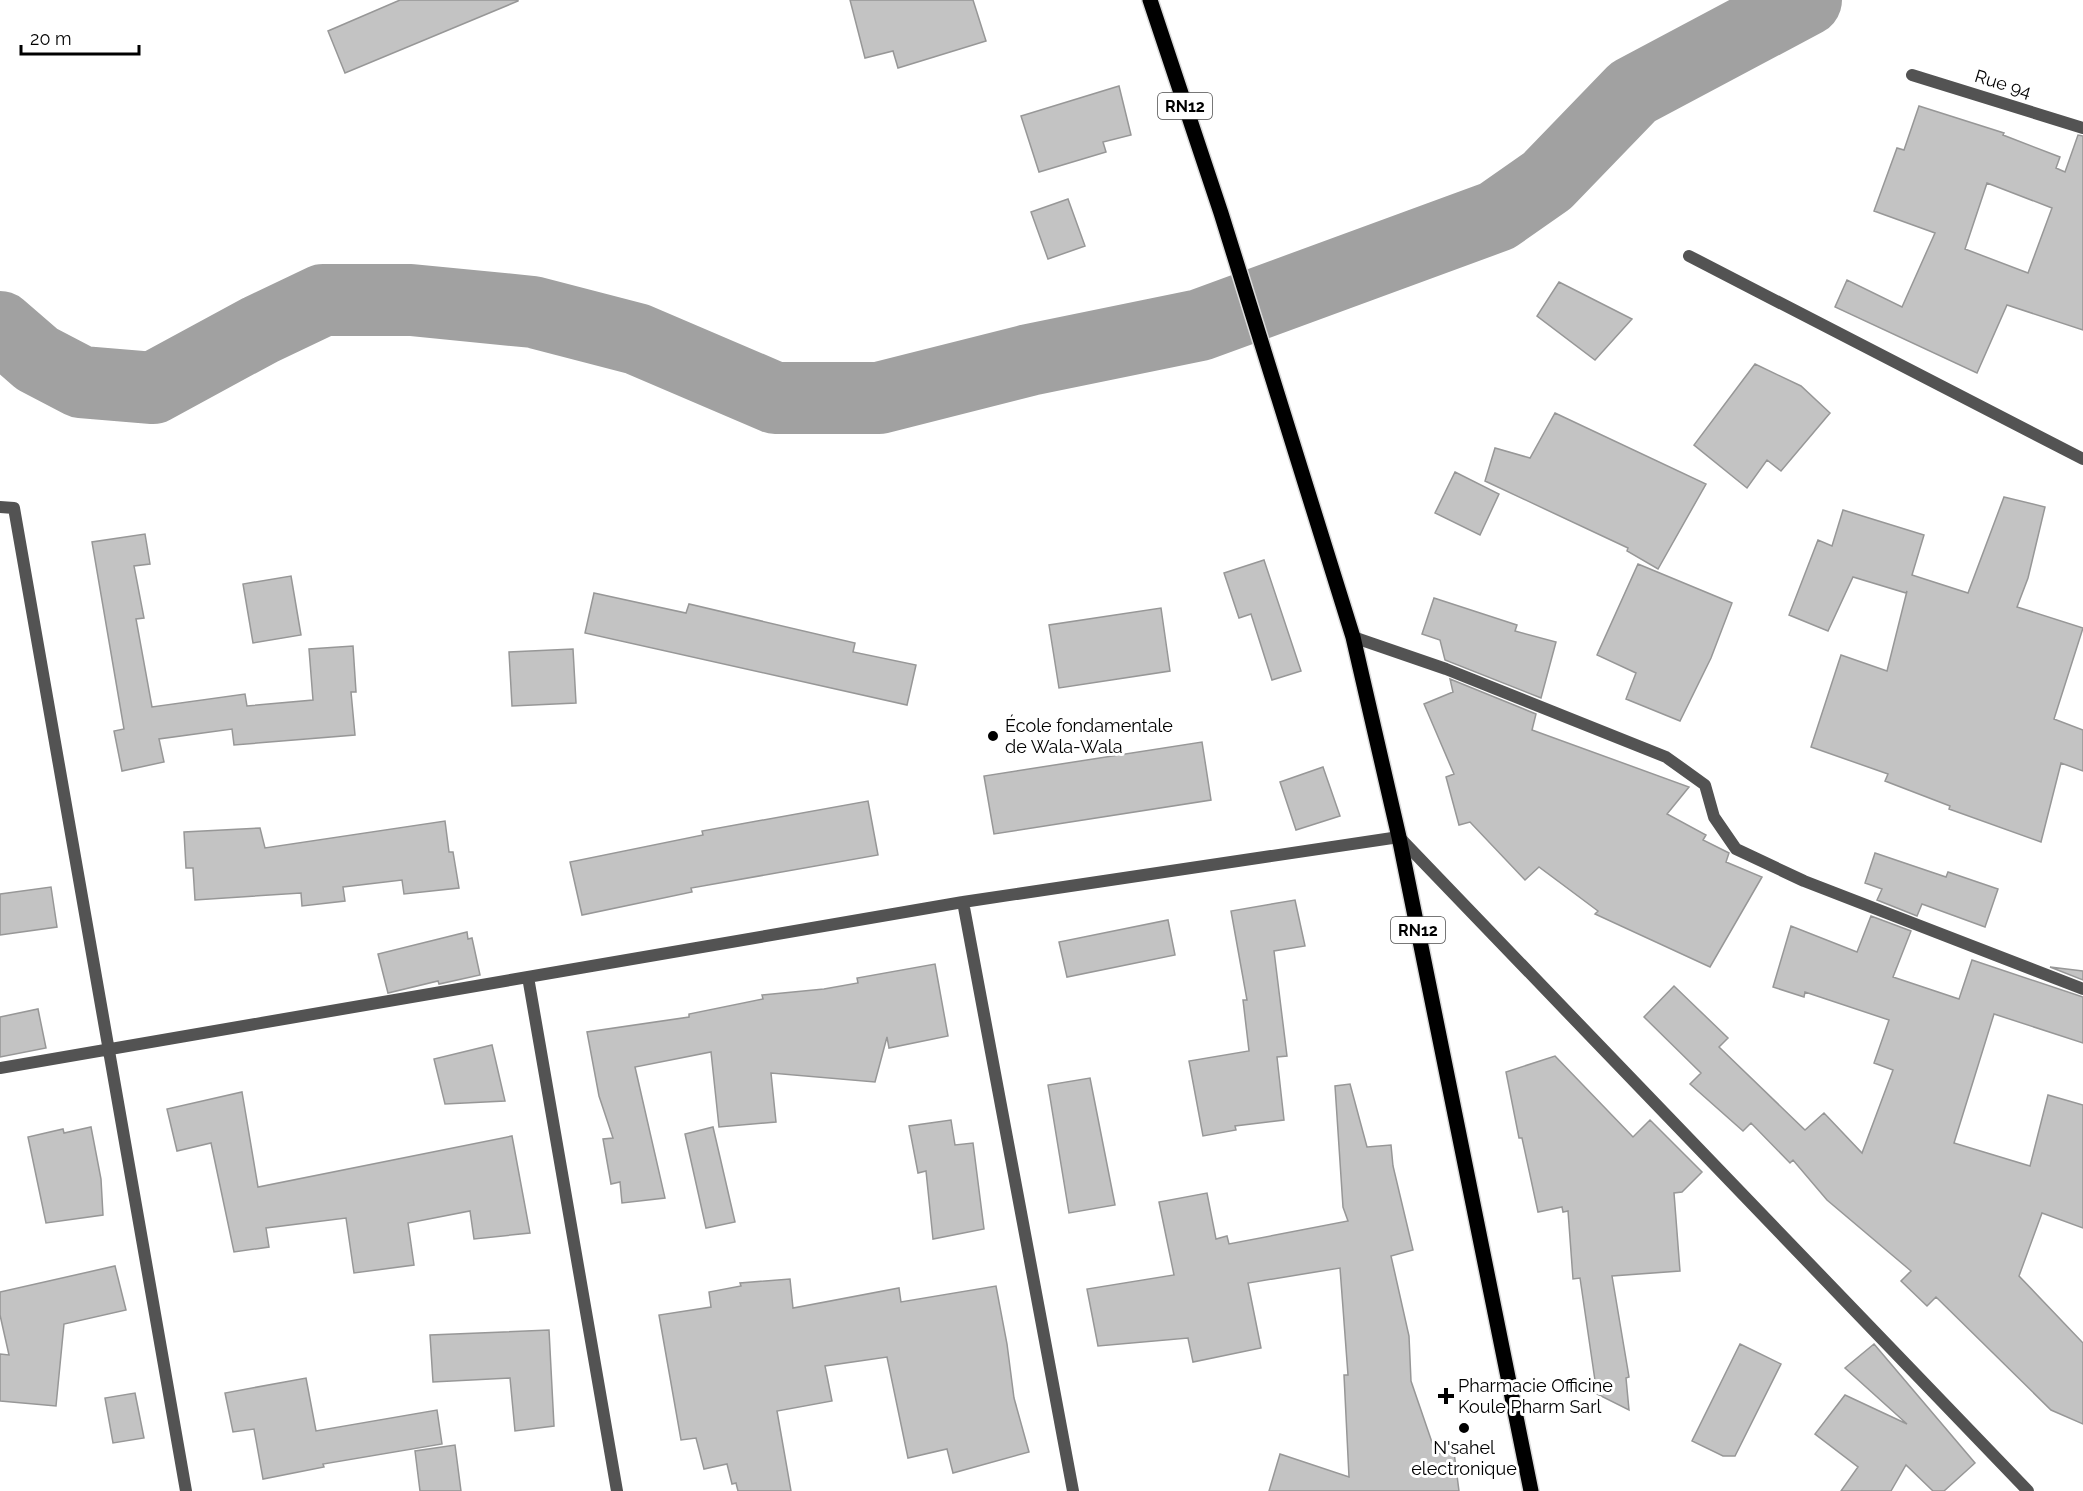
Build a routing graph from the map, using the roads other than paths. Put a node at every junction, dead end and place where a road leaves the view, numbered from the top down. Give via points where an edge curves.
1 (1150, 0) edge
2 (1912, 75) dead end
3 (2083, 128) edge
4 (1689, 256) dead end
5 (2083, 459) edge
6 (0, 507) edge
7 (1353, 637) junction
8 (1399, 837) junction
9 (963, 902) junction
10 (528, 977) junction
11 (2083, 989) edge
12 (109, 1048) junction
13 (0, 1068) edge
14 (186, 1491) edge
15 (617, 1491) edge
16 (1073, 1491) edge
17 (1531, 1491) edge
18 (2028, 1491) edge

1 - 7 main road, RN12
2 - 3 street, Rue 94
4 - 5 street
6 - 12 street via 14,508
7 - 8 main road, RN12
7 - 11 street via 1446,669 1666,757 1706,785 1714,817 1736,849 1804,881
8 - 9 street
8 - 17 main road, RN12
8 - 18 street
9 - 10 street
9 - 16 street
10 - 12 street
10 - 15 street
12 - 13 street
12 - 14 street

